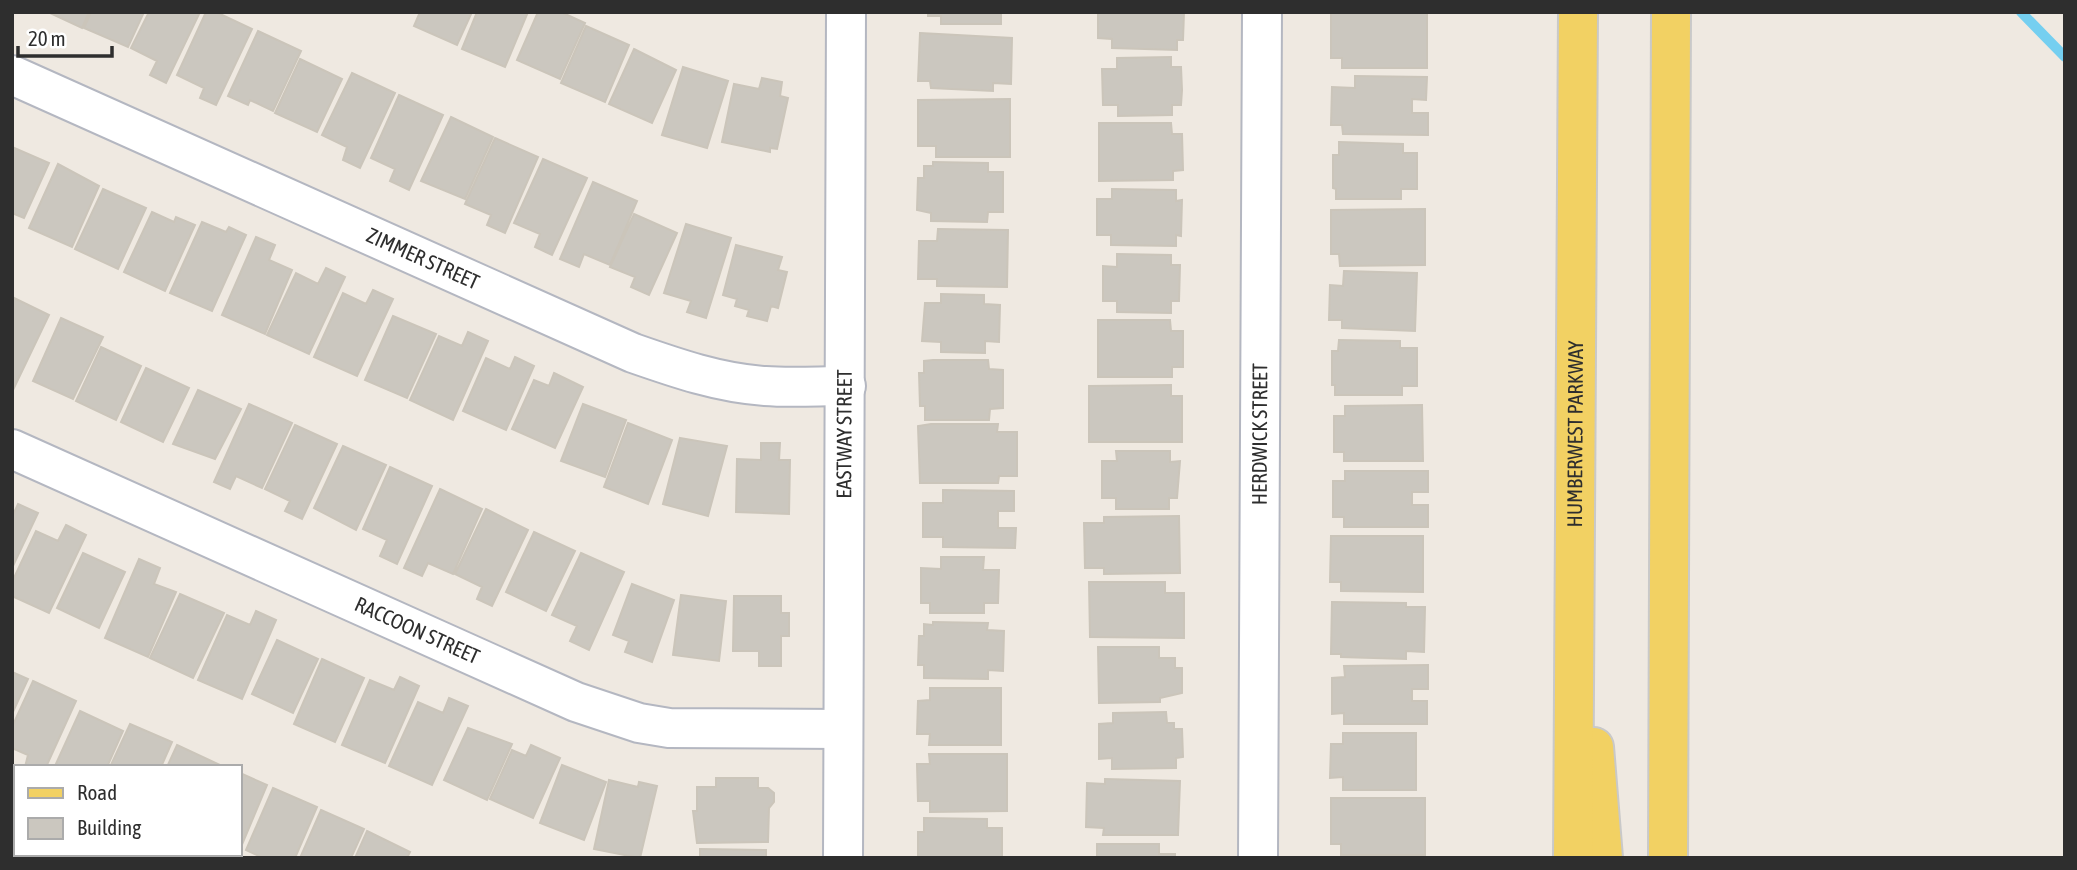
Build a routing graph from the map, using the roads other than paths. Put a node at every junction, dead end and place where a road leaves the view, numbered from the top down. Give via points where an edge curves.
1 (846, 12) edge
2 (1262, 12) edge
3 (1578, 12) edge
4 (1671, 12) edge
5 (12, 75) edge
6 (846, 386) junction
7 (12, 449) edge
8 (1574, 589) junction
9 (843, 729) junction
10 (843, 858) edge
11 (1258, 858) edge
12 (1573, 858) edge
13 (1603, 858) edge
14 (1668, 858) edge

1 - 6 street, EASTWAY STREET
2 - 11 street, HERDWICK STREET
3 - 8 main road, HUMBERWEST PARKWAY
4 - 14 main road
5 - 6 street, ZIMMER STREET via 633,353 731,382
6 - 9 street, EASTWAY STREET
7 - 9 street, RACCOON STREET via 576,702 669,728
8 - 12 main road, HUMBERWEST PARKWAY
8 - 13 main road via 1600,786
9 - 10 street, EASTWAY STREET

